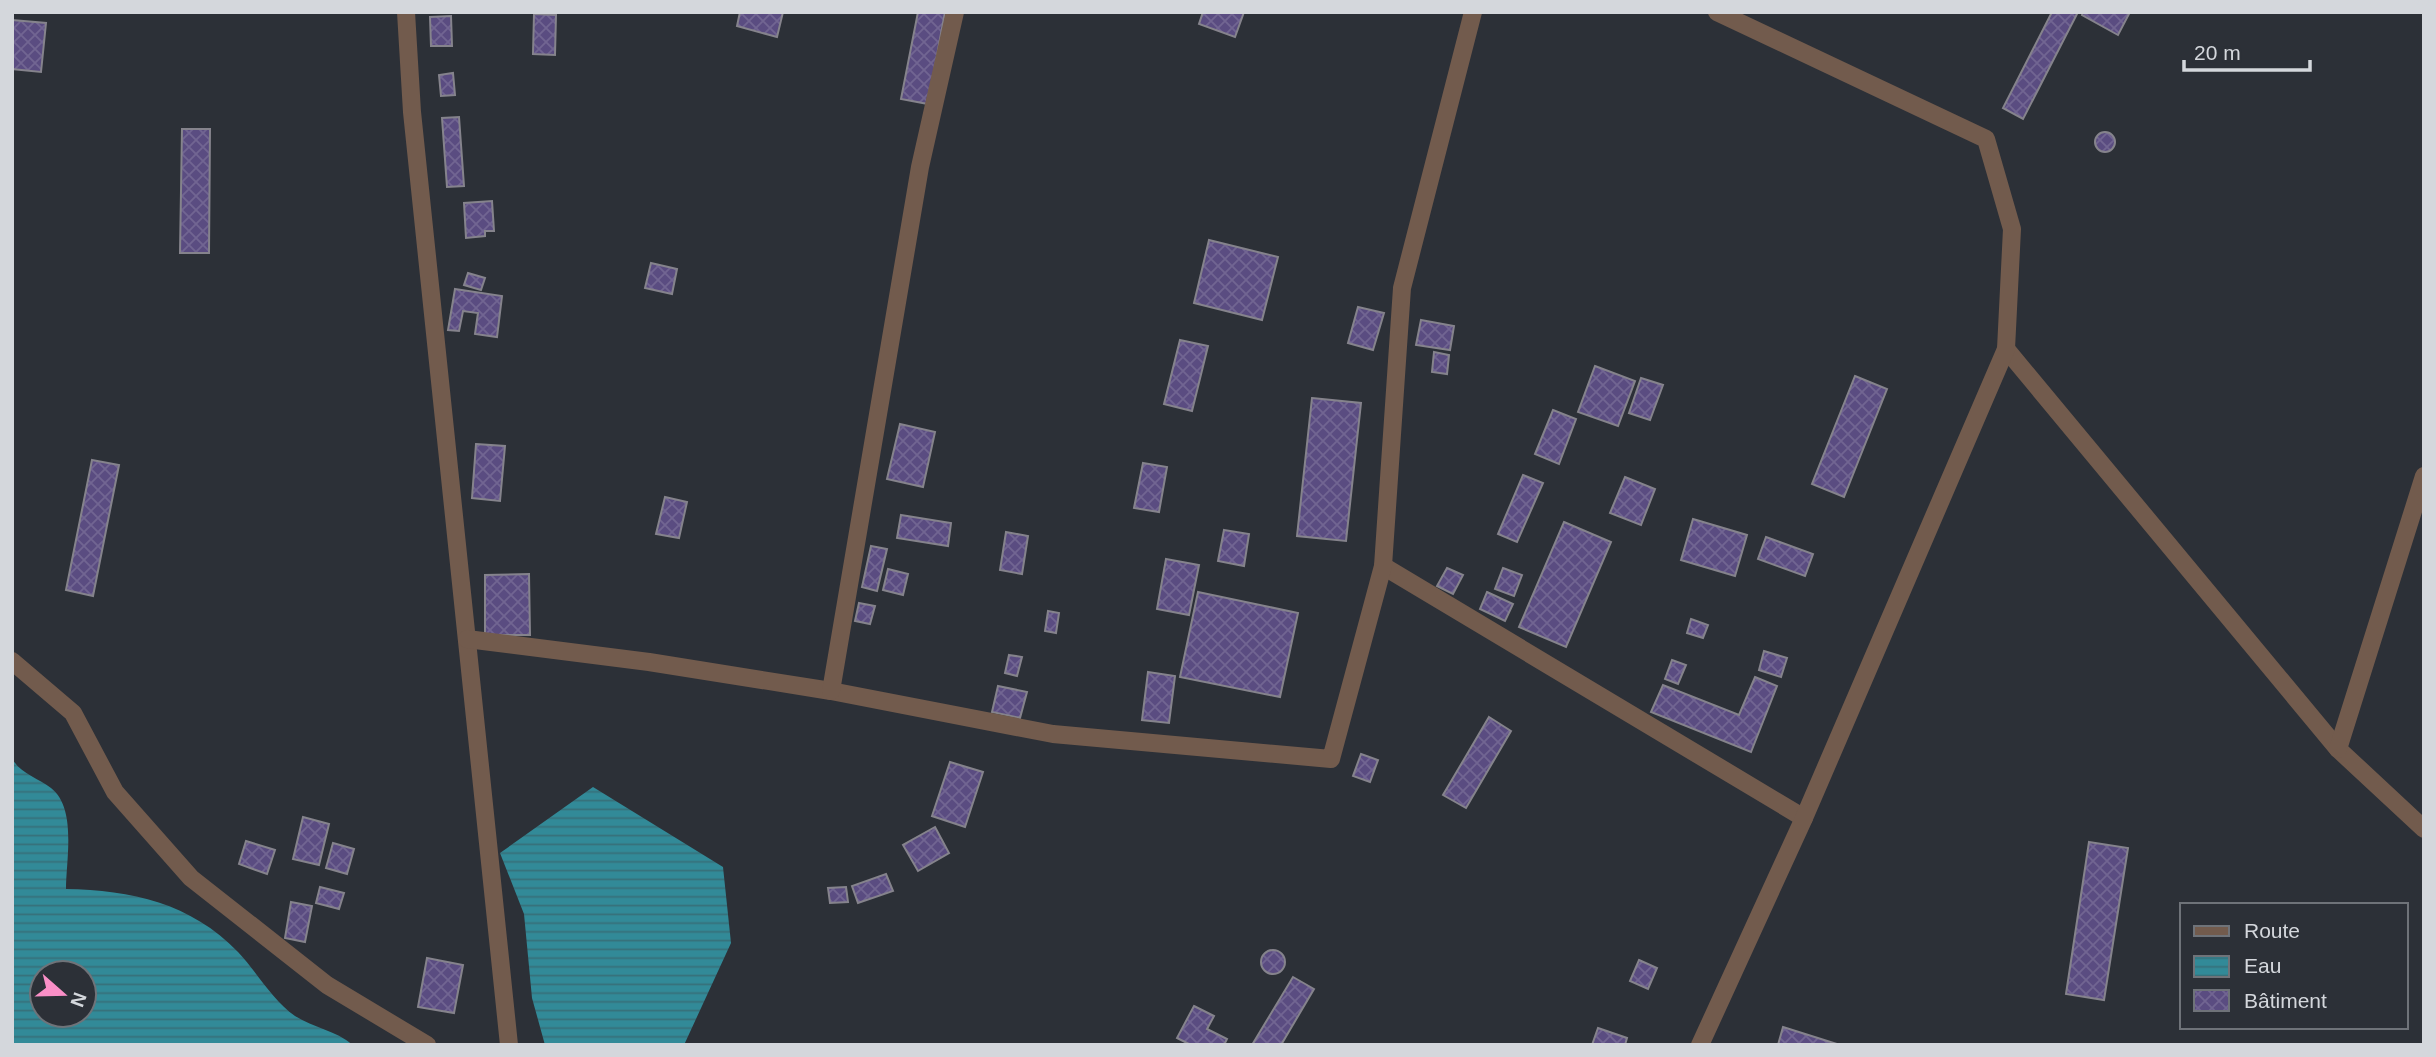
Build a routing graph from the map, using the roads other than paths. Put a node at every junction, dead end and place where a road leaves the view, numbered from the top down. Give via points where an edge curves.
1 (406, 12) edge
2 (955, 12) edge
3 (1473, 12) edge
4 (1717, 12) edge
5 (2006, 349) junction
6 (2424, 476) edge
7 (1383, 566) junction
8 (467, 639) junction
9 (12, 662) edge
10 (831, 691) junction
11 (2338, 749) junction
12 (1804, 818) junction
13 (2424, 829) edge
14 (427, 1045) edge
15 (509, 1045) edge
16 (1700, 1045) edge

1 - 8 street via 412,112
2 - 10 street via 920,167
3 - 7 street via 1402,288
4 - 5 street via 1986,139 2012,229
5 - 11 street
5 - 12 street
6 - 11 street
7 - 10 street via 1331,759 1053,734
7 - 12 street
8 - 10 street
8 - 15 street
9 - 14 street via 73,713 115,792 191,878 327,985
11 - 13 street
12 - 16 street

